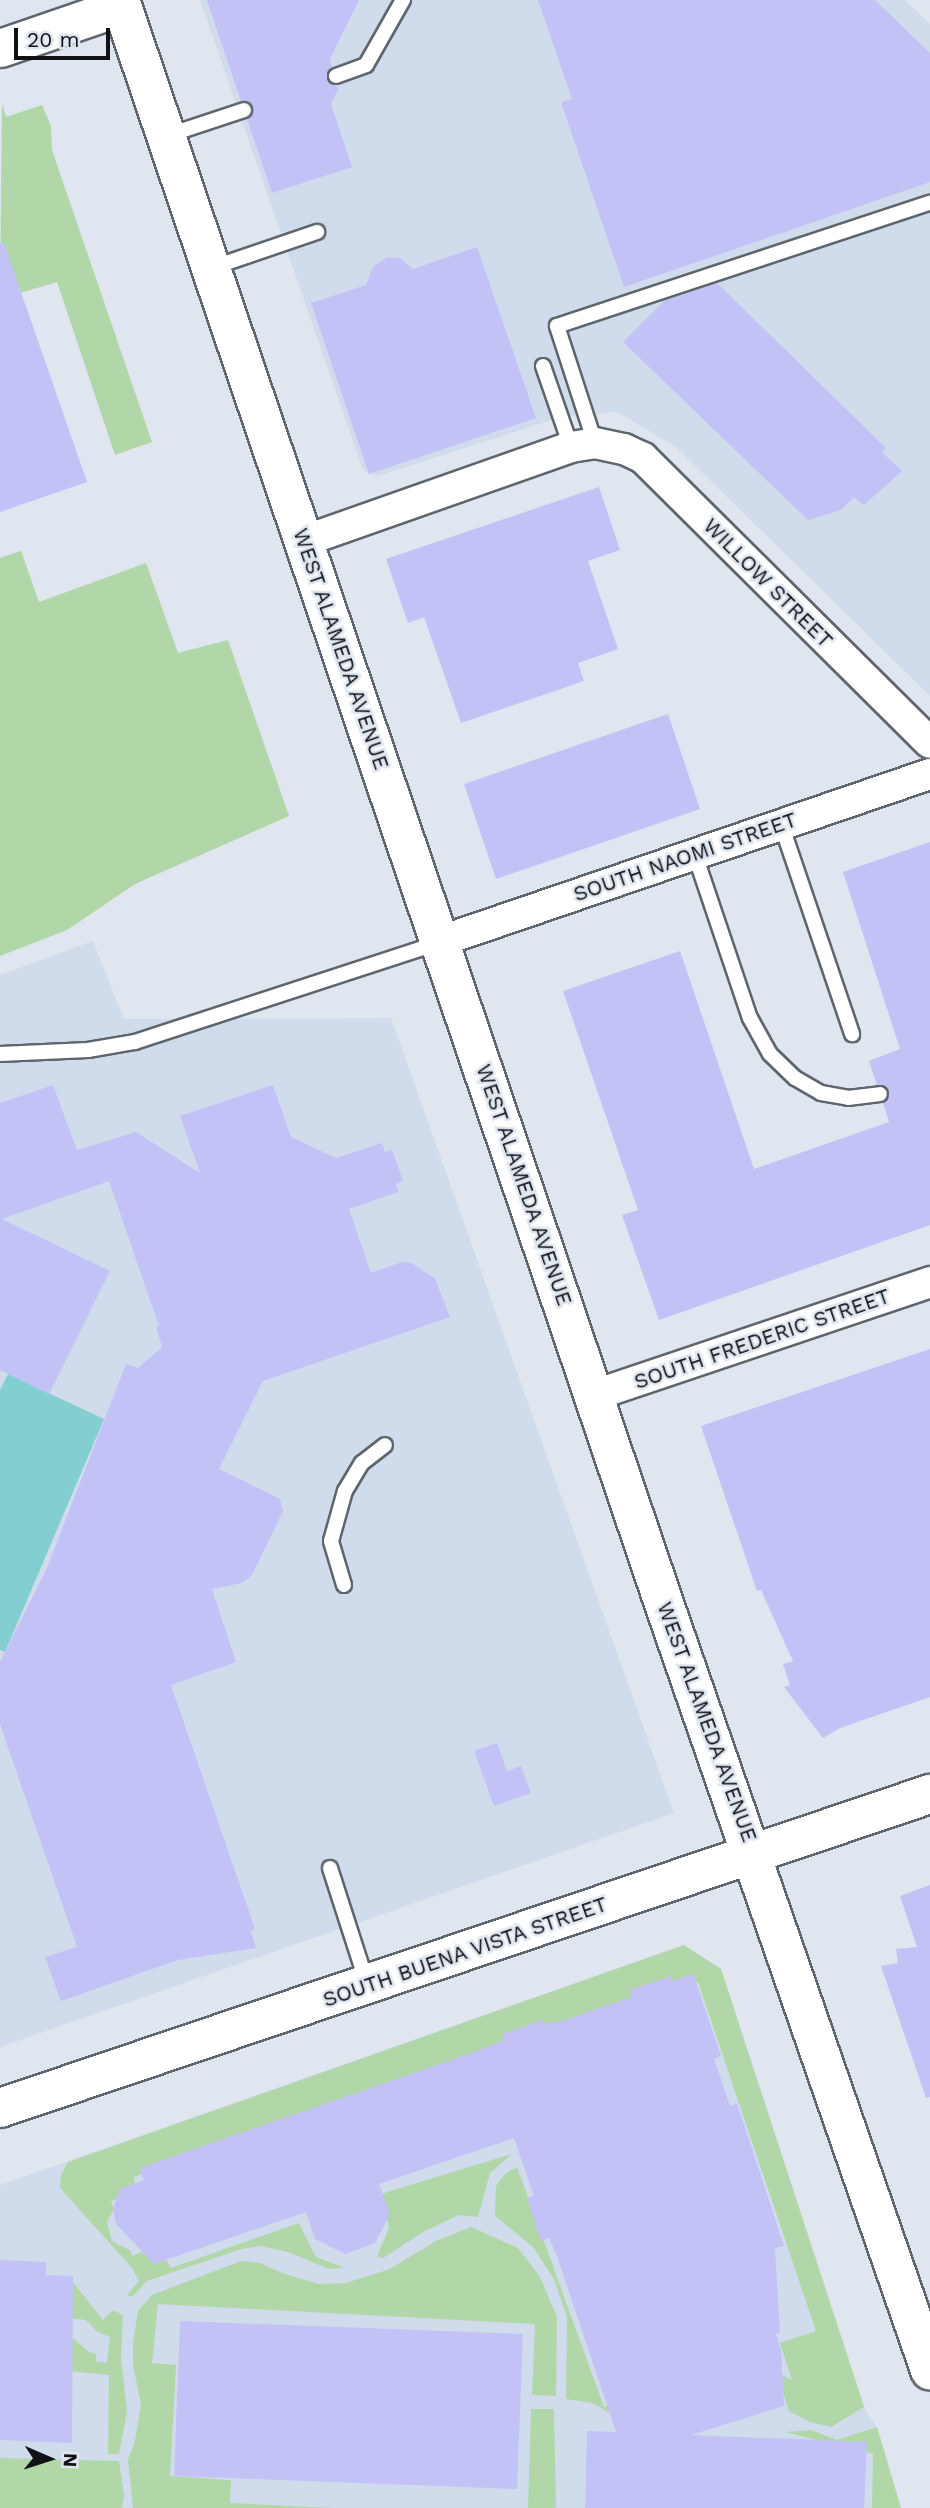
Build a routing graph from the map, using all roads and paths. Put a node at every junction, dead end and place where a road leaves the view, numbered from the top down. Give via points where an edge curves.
1 (403, 0) edge
2 (121, 3) edge
3 (0, 48) edge
4 (335, 76) dead end
5 (244, 110) dead end
6 (167, 136) junction
7 (930, 203) edge
8 (317, 232) dead end
9 (212, 267) junction
10 (543, 366) dead end
11 (583, 445) junction
12 (304, 541) junction
13 (930, 743) edge
14 (930, 774) edge
15 (781, 824) junction
16 (695, 855) junction
17 (441, 941) junction
18 (852, 1034) dead end
19 (0, 1054) edge
20 (880, 1094) dead end
21 (930, 1282) edge
22 (595, 1395) junction
23 (385, 1445) dead end
24 (344, 1585) dead end
25 (930, 1794) edge
26 (753, 1852) junction
27 (330, 1868) dead end
28 (368, 1986) junction
29 (0, 2108) edge
30 (919, 2302) edge
31 (930, 2370) edge

1 - 4 lane via 366,65
2 - 3 street
2 - 6 main road, WEST ALAMEDA AVENUE
5 - 6 lane
6 - 9 main road, WEST ALAMEDA AVENUE
7 - 11 lane via 557,326
8 - 9 lane
9 - 12 main road, WEST ALAMEDA AVENUE
10 - 11 lane
11 - 12 street
11 - 13 street, WILLOW STREET via 624,449 643,458
12 - 17 main road, WEST ALAMEDA AVENUE
14 - 15 street, SOUTH NAOMI STREET
15 - 16 street, SOUTH NAOMI STREET
15 - 18 lane
16 - 17 street, SOUTH NAOMI STREET
16 - 20 lane via 750,1018 770,1054 794,1078 821,1093 848,1098
17 - 19 lane via 135,1042 88,1050
17 - 22 main road, WEST ALAMEDA AVENUE
21 - 22 street, SOUTH FREDERIC STREET
22 - 26 main road, WEST ALAMEDA AVENUE
23 - 24 lane via 362,1463 345,1492 331,1541
25 - 26 main road, SOUTH BUENA VISTA STREET
26 - 28 main road, SOUTH BUENA VISTA STREET
26 - 30 main road, WEST ALAMEDA AVENUE
27 - 28 lane
28 - 29 main road, SOUTH BUENA VISTA STREET
30 - 31 main road, WEST ALAMEDA AVENUE

